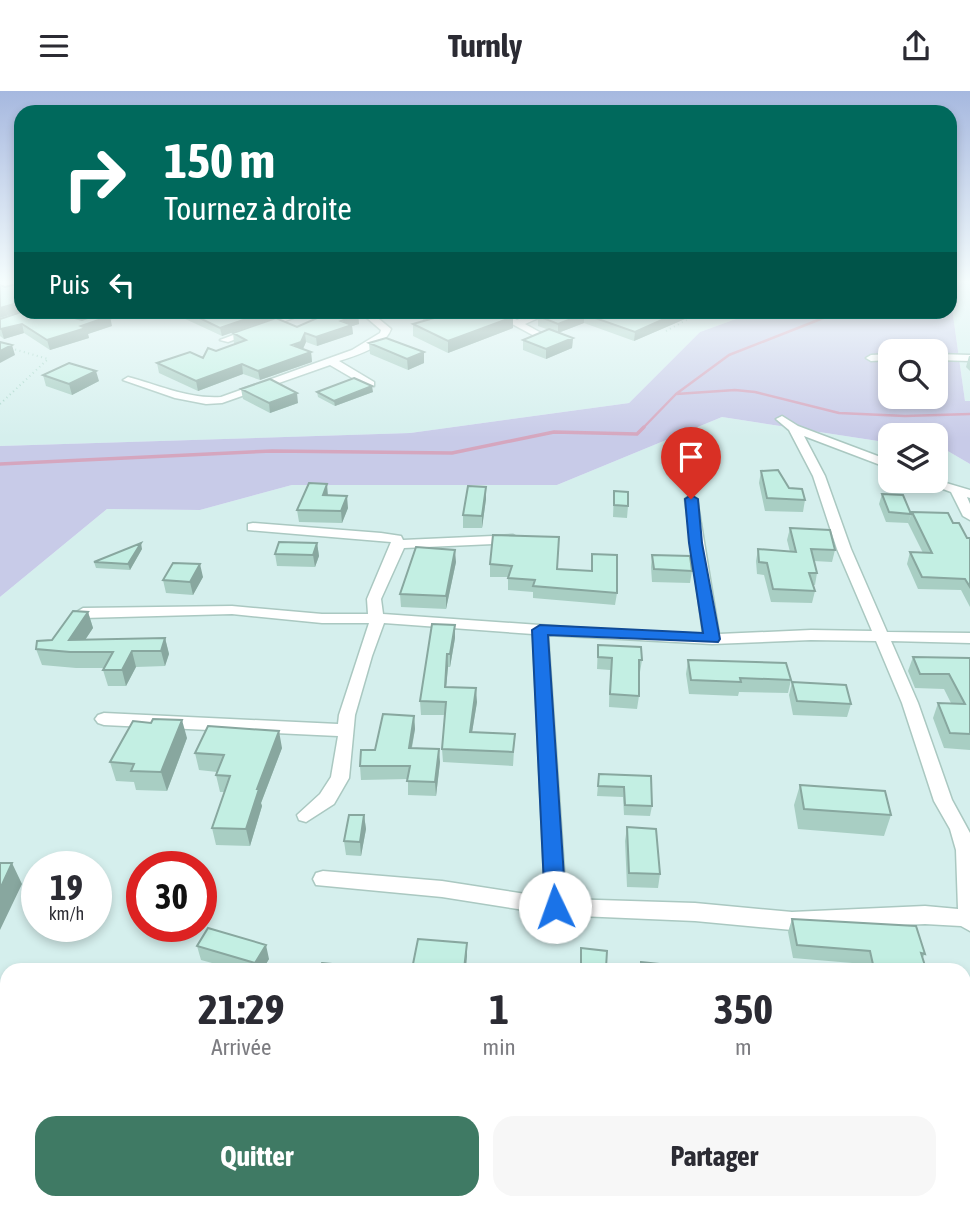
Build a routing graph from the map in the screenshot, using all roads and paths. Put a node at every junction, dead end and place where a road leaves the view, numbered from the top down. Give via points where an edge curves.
1 (245, 333) edge
2 (385, 333) edge
3 (537, 333) edge
4 (540, 335) edge
5 (225, 340) dead end
6 (0, 345) edge
7 (948, 357) edge
8 (871, 358) dead end
9 (878, 358) edge
10 (970, 358) edge
11 (331, 361) junction
12 (128, 380) dead end
13 (370, 384) edge
14 (0, 404) edge
15 (878, 460) edge
16 (963, 493) edge
17 (691, 499) dead end
18 (970, 516) edge
19 (253, 527) dead end
20 (533, 539) edge
21 (399, 544) junction
22 (83, 613) edge
23 (376, 618) junction
24 (540, 630) junction
25 (883, 636) junction
26 (970, 638) edge
27 (712, 639) junction
28 (104, 719) dead end
29 (348, 730) junction
30 (306, 815) dead end
31 (323, 879) dead end
32 (555, 907) junction
33 (969, 919) edge

1 - 5 street
2 - 11 street via 356,352
3 - 4 street
6 - 14 path via 48,359
7 - 10 street
8 - 9 street
11 - 12 street via 222,400 175,395
11 - 13 street
15 - 25 street via 788,423 818,476
16 - 18 street
17 - 27 street
19 - 21 street via 381,537
20 - 21 street
21 - 23 street via 374,599
22 - 23 street via 233,610 333,621
23 - 24 street
23 - 29 street via 346,715
24 - 27 street
24 - 32 street
25 - 26 street
25 - 27 street
25 - 33 street via 943,801 966,850
28 - 29 street
29 - 30 street via 335,789
31 - 32 street via 442,888
32 - 33 street via 792,921 925,915

